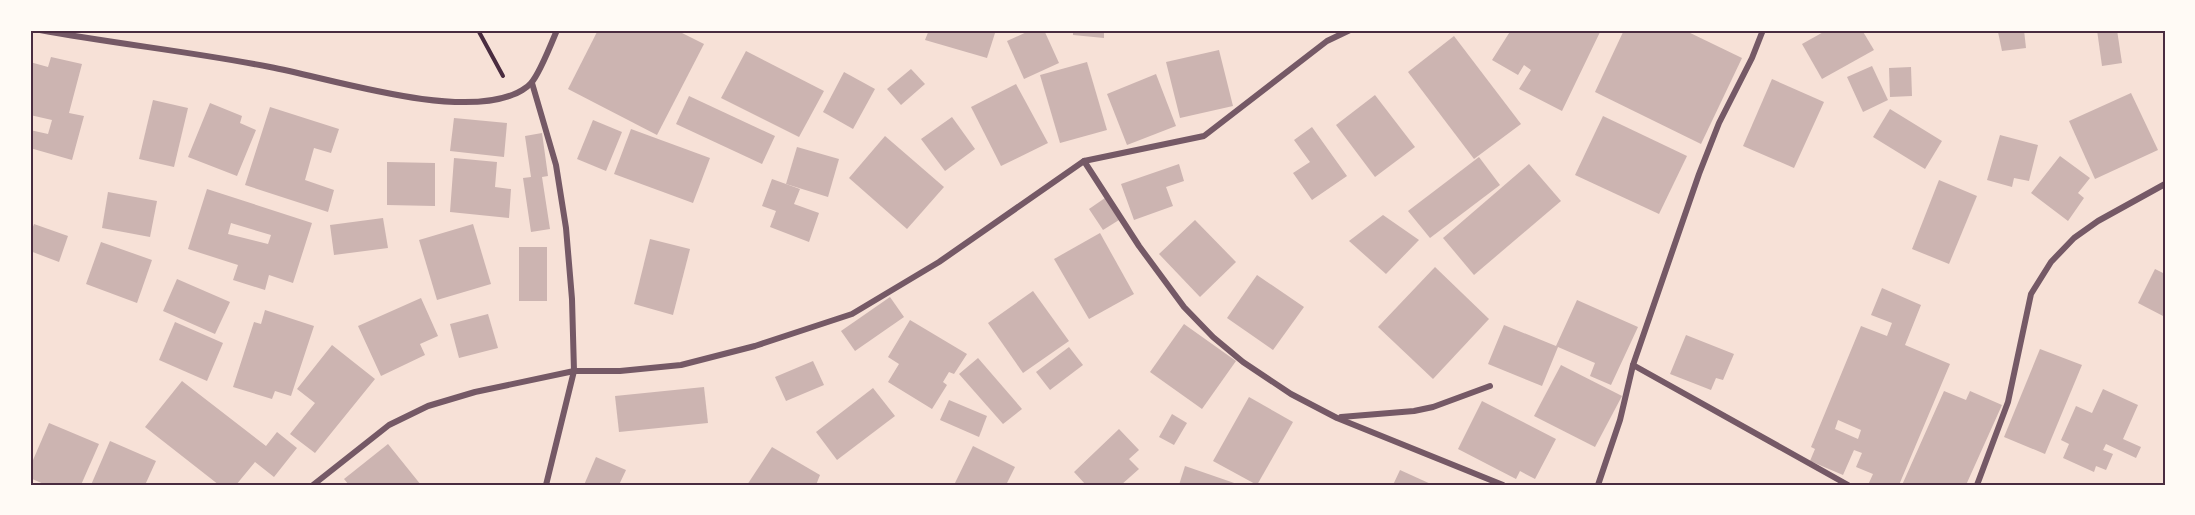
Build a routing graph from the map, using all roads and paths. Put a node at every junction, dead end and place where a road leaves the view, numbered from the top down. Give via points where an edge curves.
1 (40, 30) edge
2 (478, 30) edge
3 (557, 30) edge
4 (1350, 30) edge
5 (1763, 30) edge
6 (532, 83) junction
7 (515, 94) junction
8 (1084, 161) junction
9 (2165, 184) edge
10 (1633, 365) junction
11 (574, 371) junction
12 (1490, 386) dead end
13 (1337, 418) junction
14 (313, 485) edge
15 (546, 485) edge
16 (1503, 485) edge
17 (1598, 485) edge
18 (1848, 485) edge
19 (1977, 485) edge

1 - 7 street via 270,67 434,100 496,100
2 - 7 path
3 - 6 street
4 - 8 street via 1327,41 1204,136
5 - 10 street via 1699,174
6 - 7 street
6 - 11 street via 555,165 566,228
8 - 11 street via 939,262 852,314 681,365
8 - 13 street via 1139,246 1213,338 1291,394
9 - 19 street via 2074,238 2051,262 2031,294 2008,402
10 - 17 street
10 - 18 street
11 - 14 street via 428,406 389,425
11 - 15 street
12 - 13 street via 1414,411
13 - 16 street

